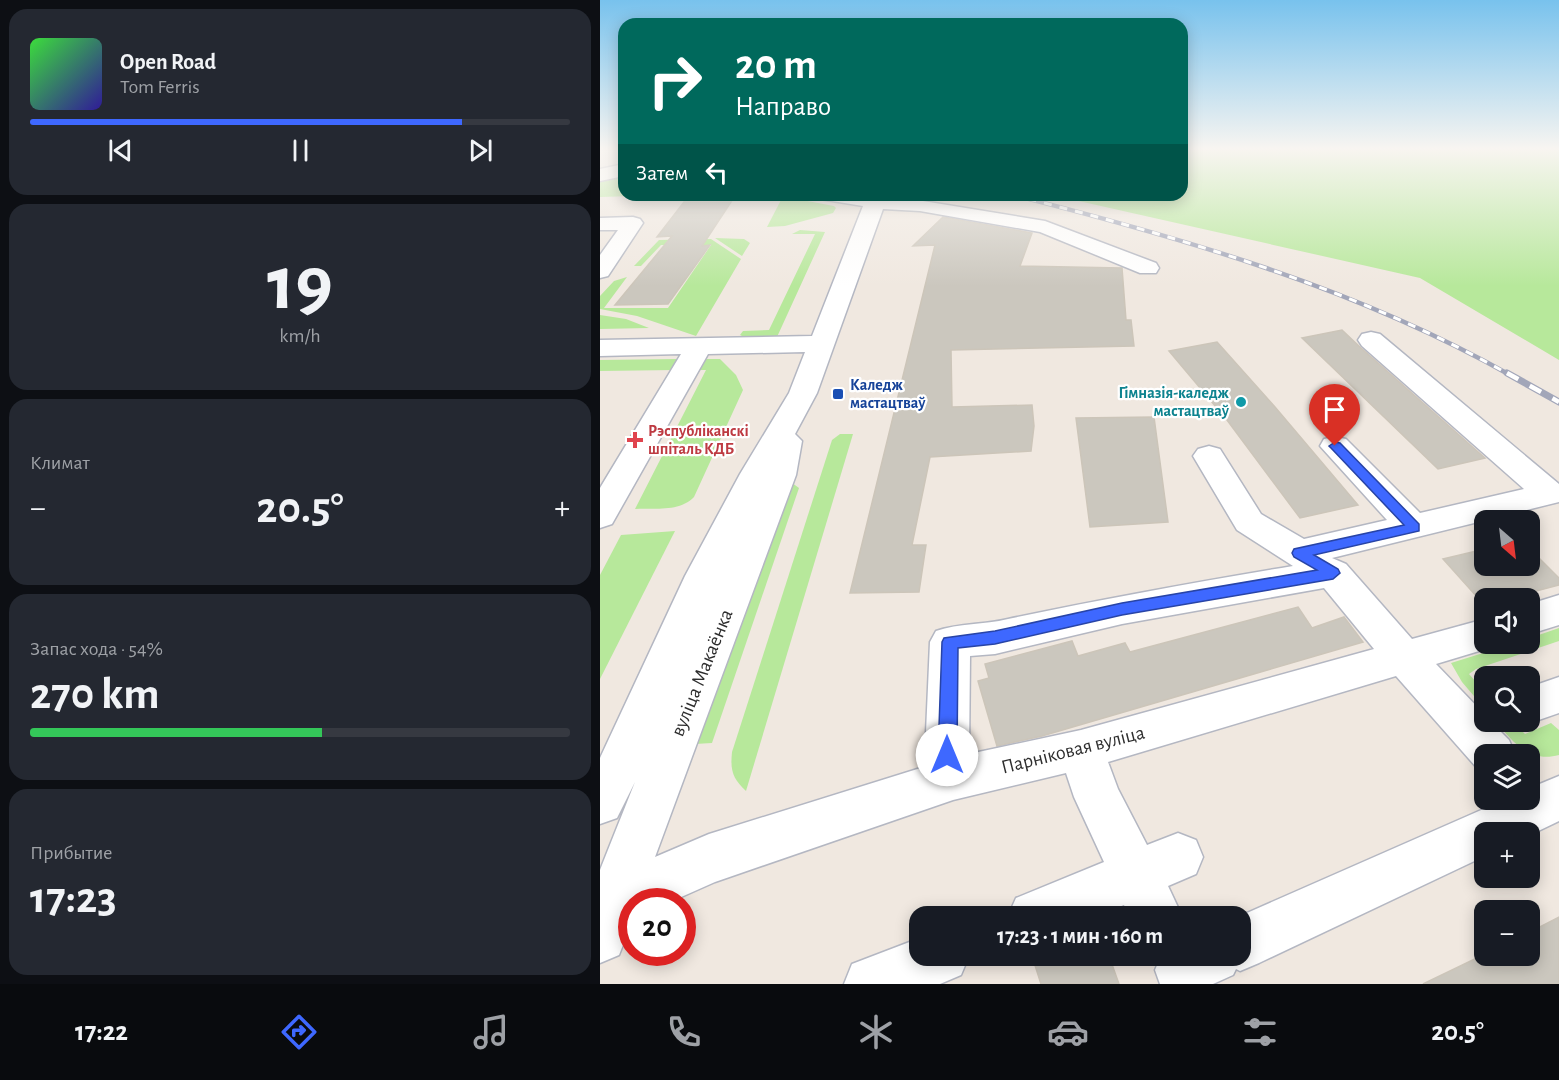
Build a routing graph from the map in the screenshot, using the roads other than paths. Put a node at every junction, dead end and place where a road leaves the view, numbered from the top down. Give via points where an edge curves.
1 (874, 201) edge
2 (888, 201) edge
3 (600, 224) edge
4 (1148, 268) dead end
5 (600, 271) edge
6 (1371, 340) dead end
7 (822, 344) junction
8 (698, 347) junction
9 (600, 348) edge
10 (793, 407) junction
11 (1335, 446) dead end
12 (1209, 456) dead end
13 (600, 516) edge
14 (1414, 527) junction
15 (1299, 553) junction
16 (1333, 573) junction
17 (1559, 610) edge
18 (1540, 616) edge
19 (1474, 637) edge
20 (1405, 658) junction
21 (1559, 695) edge
22 (1540, 702) edge
23 (1484, 744) edge
24 (1081, 750) junction
25 (953, 779) junction
26 (1543, 799) edge
27 (600, 802) edge
28 (1156, 865) junction
29 (1058, 906) edge
30 (1156, 906) edge
31 (603, 915) edge
32 (1251, 939) edge
33 (917, 966) edge
34 (872, 984) edge

1 - 7 street, вуліца Макаёнка
2 - 4 street via 1045,227
3 - 5 street via 633,223
6 - 14 street via 1550,494
7 - 8 street
7 - 10 street, вуліца Макаёнка via 803,393
8 - 9 street
8 - 13 street
10 - 27 street, вуліца Макаёнка via 703,576 620,766
10 - 31 street, вуліца Макаёнка via 780,475
11 - 14 street
12 - 15 street via 1249,522
14 - 15 street
15 - 16 street
16 - 20 street
16 - 25 street via 1122,609 995,638 950,642 947,755
17 - 18 street
19 - 20 street, Парніковая вуліца
20 - 23 street
20 - 24 street, Парніковая вуліца
21 - 22 street
24 - 25 street, Парніковая вуліца
24 - 28 street via 1097,798
25 - 31 street, Парніковая вуліца via 709,859
26 - 32 street
28 - 29 street
28 - 30 street
33 - 34 street

